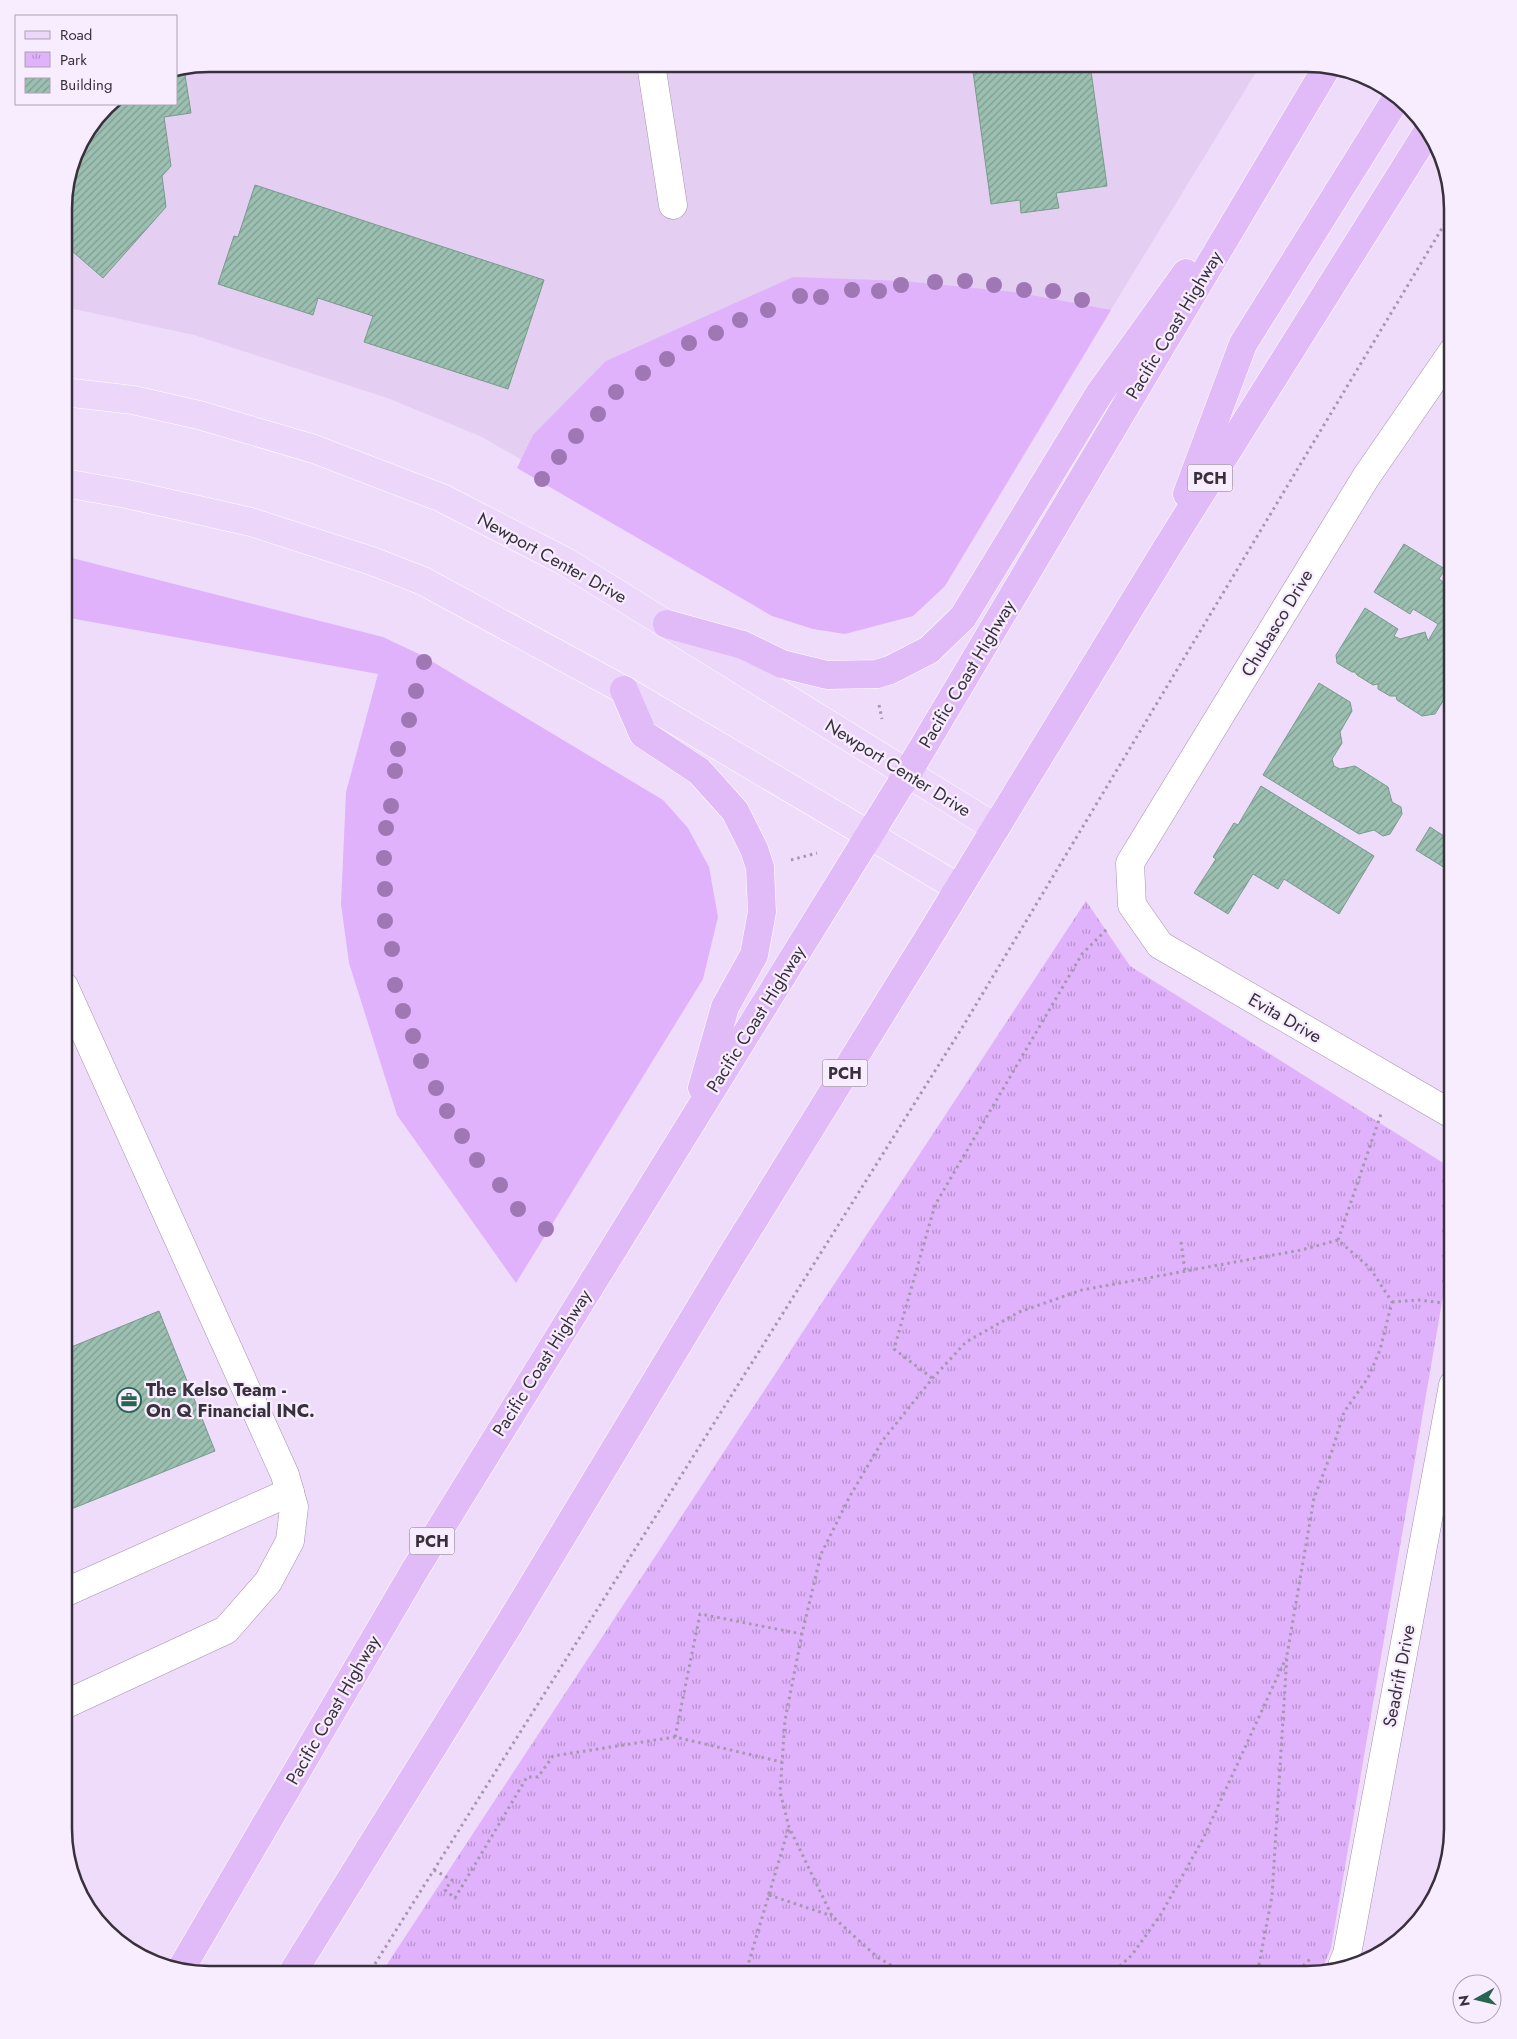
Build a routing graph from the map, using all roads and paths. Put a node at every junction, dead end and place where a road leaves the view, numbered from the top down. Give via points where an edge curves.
1 (652, 73) edge
2 (1323, 74) edge
3 (1395, 104) edge
4 (1423, 137) edge
5 (1285, 139) junction
6 (673, 205) dead end
7 (1444, 225) edge
8 (1444, 364) edge
9 (73, 393) edge
10 (73, 485) edge
11 (1166, 549) junction
12 (667, 624) junction
13 (624, 690) junction
14 (878, 702) dead end
15 (884, 728) dead end
16 (907, 774) junction
17 (996, 828) junction
18 (869, 836) junction
19 (817, 853) dead end
20 (784, 861) dead end
21 (960, 888) junction
22 (1132, 905) junction
23 (73, 1005) edge
24 (1392, 1080) junction
25 (1444, 1110) edge
26 (694, 1119) junction
27 (1338, 1240) junction
28 (1181, 1242) dead end
29 (1185, 1271) junction
30 (1392, 1302) junction
31 (1444, 1303) edge
32 (932, 1378) junction
33 (1444, 1433) edge
34 (290, 1492) junction
35 (72, 1588) edge
36 (802, 1634) junction
37 (1287, 1655) junction
38 (72, 1701) edge
39 (675, 1737) junction
40 (782, 1762) junction
41 (790, 1827) junction
42 (434, 1870) junction
43 (769, 1895) junction
44 (832, 1916) junction
45 (1344, 1961) edge
46 (183, 1964) edge
47 (297, 1966) edge
48 (374, 1966) edge
49 (748, 1966) edge
50 (891, 1966) edge
51 (1120, 1966) edge
52 (1259, 1966) edge

1 - 6 street
2 - 5 highway, Pacific Coast Highway / PCH
3 - 11 highway via 1243,344
4 - 11 highway, PCH
5 - 12 highway via 1099,394 963,617 929,650 877,674 827,675 782,664 743,645
5 - 16 highway, Pacific Coast Highway / PCH
7 - 42 path via 965,1024
8 - 22 street, Chubasco Drive via 1366,476 1130,863
9 - 12 main road, Newport Center Drive via 133,400 200,416 314,449 442,498 566,562
10 - 13 main road via 251,522 372,561 423,581
11 - 17 highway, PCH
12 - 16 main road, Newport Center Drive
13 - 18 main road
13 - 26 highway via 643,734 698,771 735,811 760,868 762,912 754,955 725,1007
14 - 15 path
16 - 17 main road, Newport Center Drive
16 - 18 highway, Pacific Coast Highway / PCH
17 - 21 highway, PCH
18 - 21 main road
18 - 26 highway, Pacific Coast Highway / PCH
19 - 20 path
21 - 47 highway, PCH
22 - 24 street, Evita Drive via 1160,945
22 - 32 path via 1082,954 935,1205 894,1349
23 - 34 street
24 - 25 street, Evita Drive
24 - 27 path
26 - 46 highway, Pacific Coast Highway / PCH via 416,1568
27 - 29 path
27 - 30 path via 1370,1268
28 - 29 path
29 - 32 path via 1082,1290 1018,1312 966,1342
30 - 31 path
30 - 37 path via 1380,1350 1368,1378 1344,1412 1314,1498
32 - 36 path via 883,1440 850,1496 821,1554
33 - 45 street, Seadrift Drive
34 - 35 street
34 - 38 street via 294,1506 290,1541 268,1582 226,1630
36 - 39 path via 700,1614
36 - 40 path via 785,1720
37 - 51 path via 1203,1839 1151,1928
37 - 52 path via 1272,1896
39 - 40 path
39 - 42 path via 553,1756 538,1777 527,1777 455,1898 444,1890 452,1880
40 - 41 path via 780,1792
41 - 43 path
41 - 44 path
42 - 48 path
43 - 44 path
43 - 49 path
44 - 50 path

